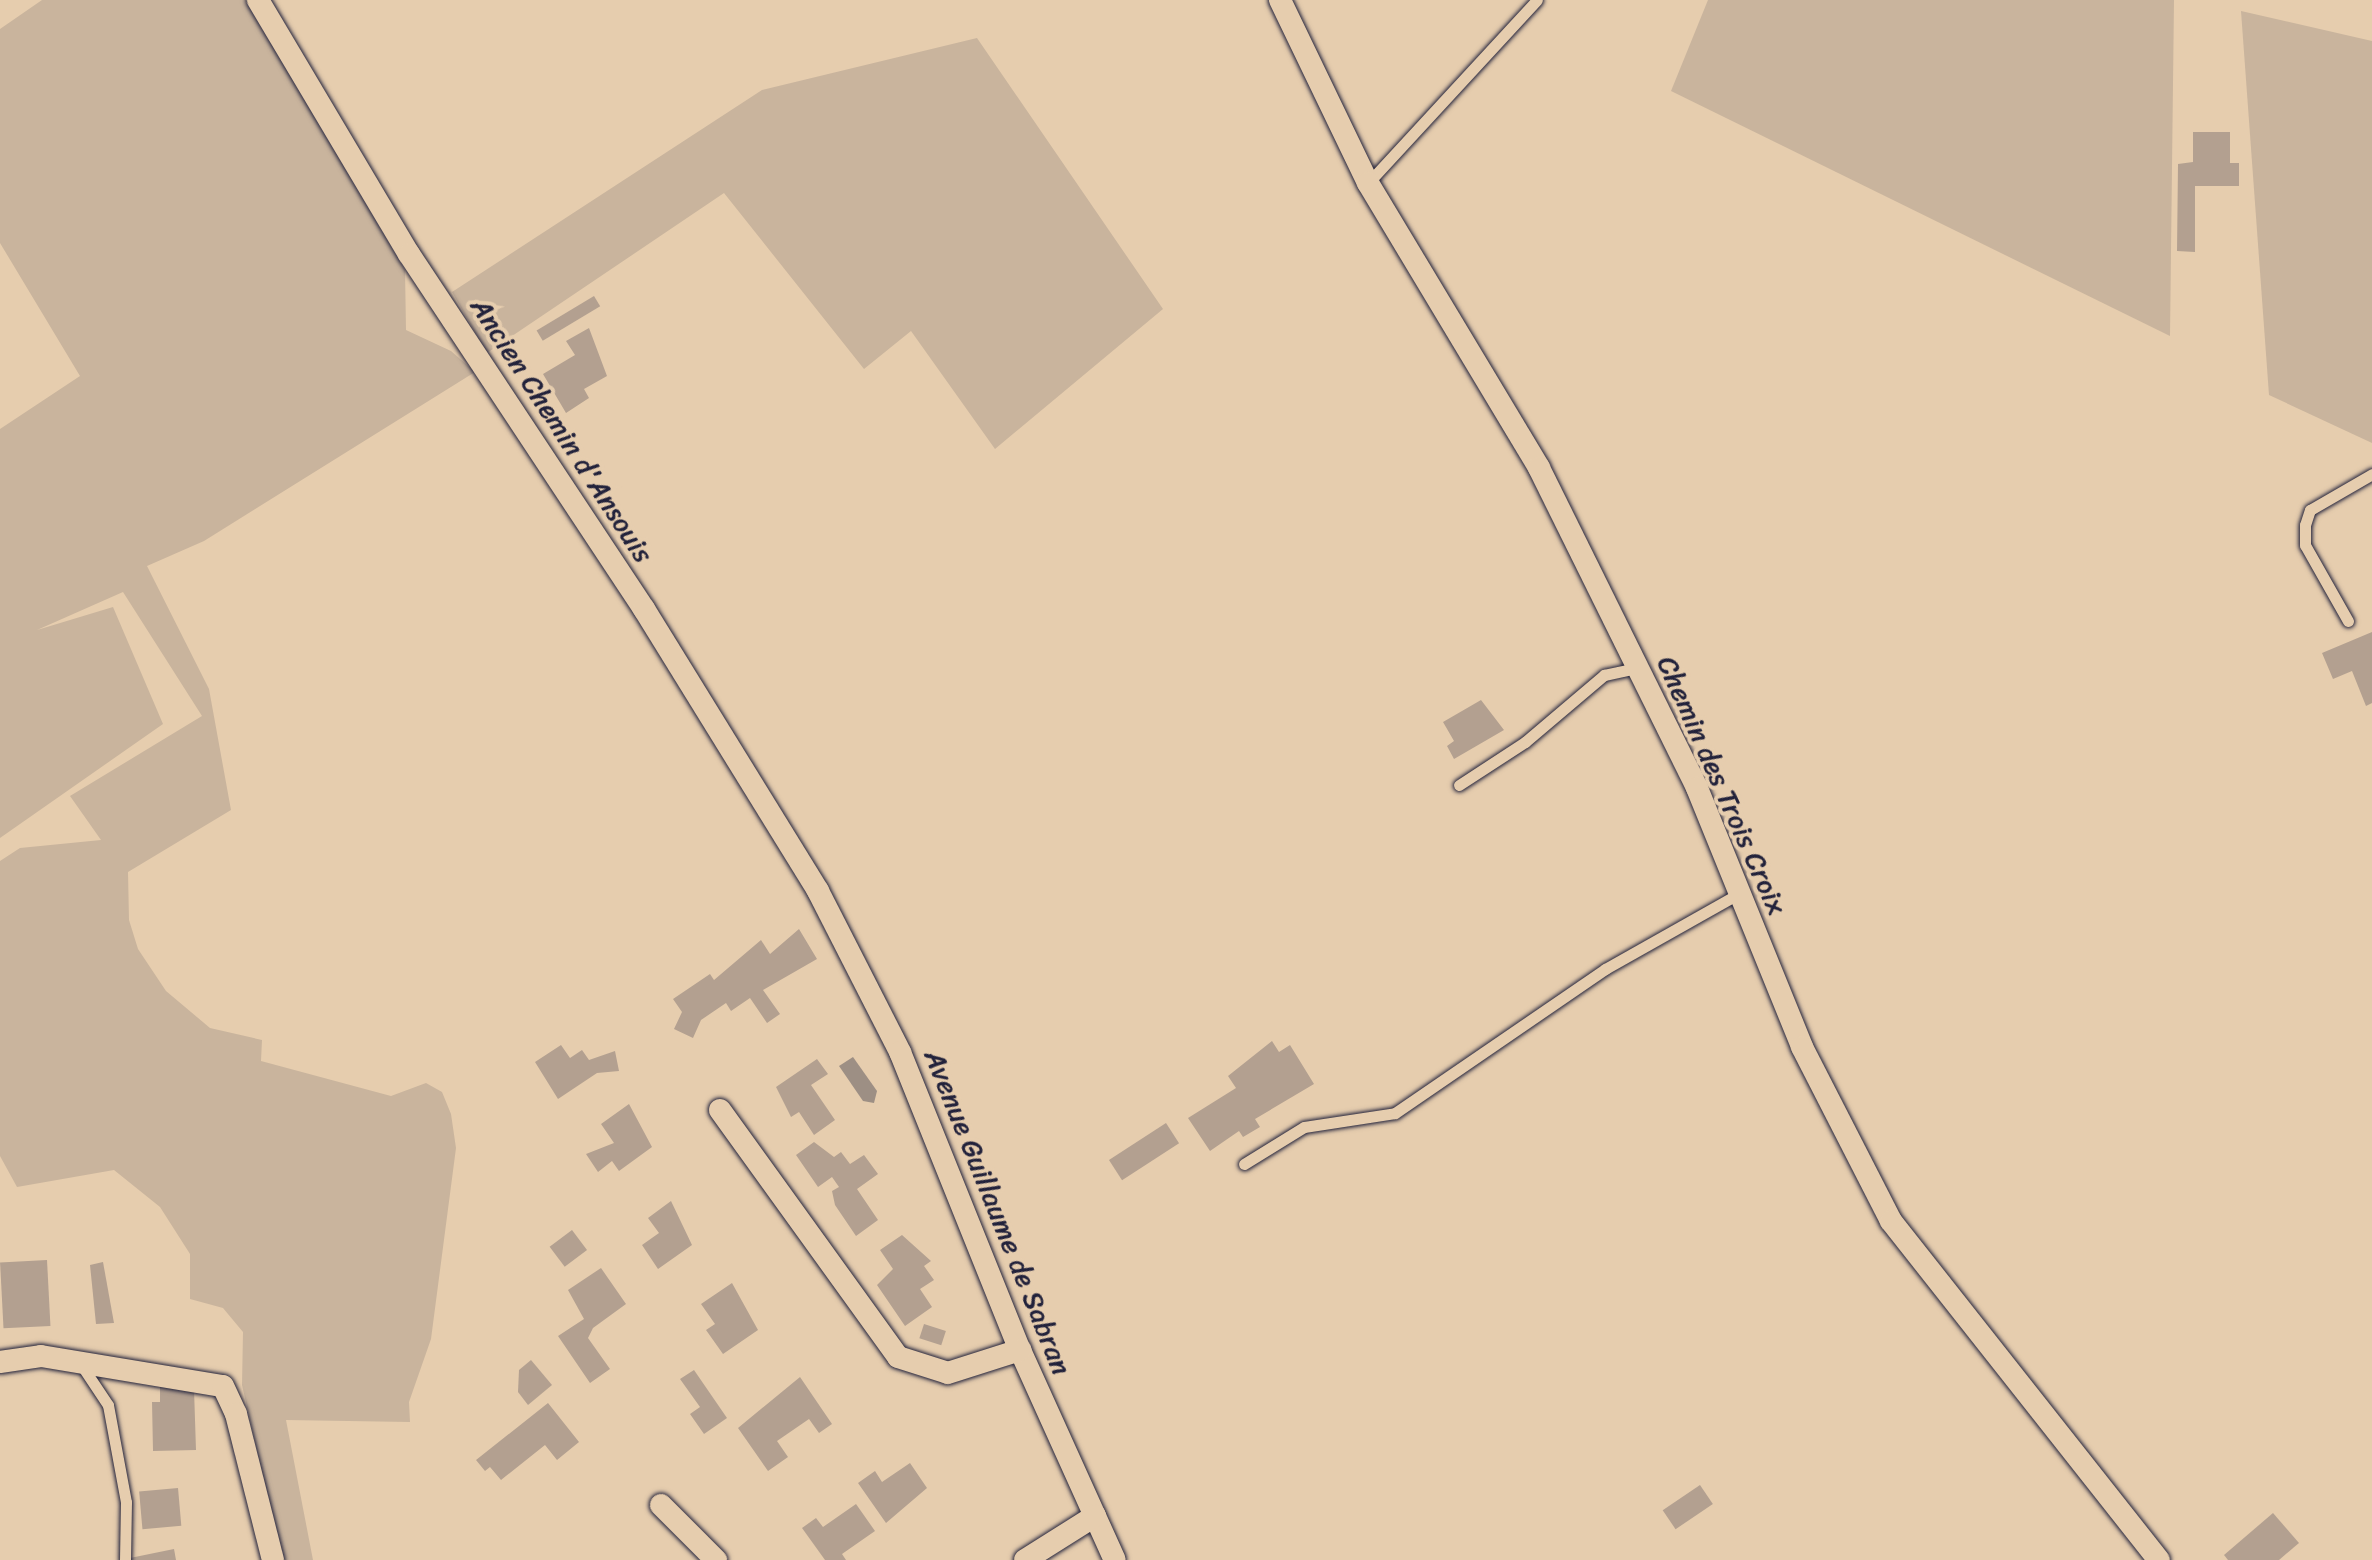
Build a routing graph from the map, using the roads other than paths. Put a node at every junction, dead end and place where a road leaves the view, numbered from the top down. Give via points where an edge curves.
1 (258, 0) edge
2 (1280, 0) edge
3 (1537, 0) edge
4 (1368, 184) junction
5 (2372, 474) edge
6 (2348, 621) dead end
7 (1637, 668) junction
8 (1459, 785) dead end
9 (818, 891) joint
10 (1740, 893) junction
11 (720, 1110) dead end
12 (1244, 1164) dead end
13 (1020, 1350) junction
14 (0, 1362) edge
15 (80, 1362) junction
16 (661, 1505) dead end
17 (1095, 1516) junction
18 (125, 1560) edge
19 (272, 1560) edge
20 (716, 1560) edge
21 (1026, 1560) edge
22 (1114, 1560) edge
23 (2159, 1560) edge

1 - 9 street, Ancien Chemin d'Ansouis via 410,254 602,544
2 - 4 street, Chemin des Trois Croix
3 - 4 lane
4 - 7 street, Chemin des Trois Croix via 1538,468
5 - 6 lane via 2310,510 2305,525 2305,546
7 - 8 lane via 1604,675 1525,742
7 - 10 street, Chemin des Trois Croix
9 - 13 street, Avenue Guillaume de Sabran via 900,1052
10 - 12 lane via 1605,969 1395,1113 1304,1128
10 - 23 street, Chemin des Trois Croix via 1844,1137 1891,1221
11 - 13 street via 898,1357 948,1373
13 - 17 street, Avenue Guillaume de Sabran
14 - 15 street via 40,1356
15 - 18 lane via 108,1405 126,1502
15 - 19 street via 222,1386 236,1414
16 - 20 street
17 - 21 street
17 - 22 street, Avenue Guillaume de Sabran

